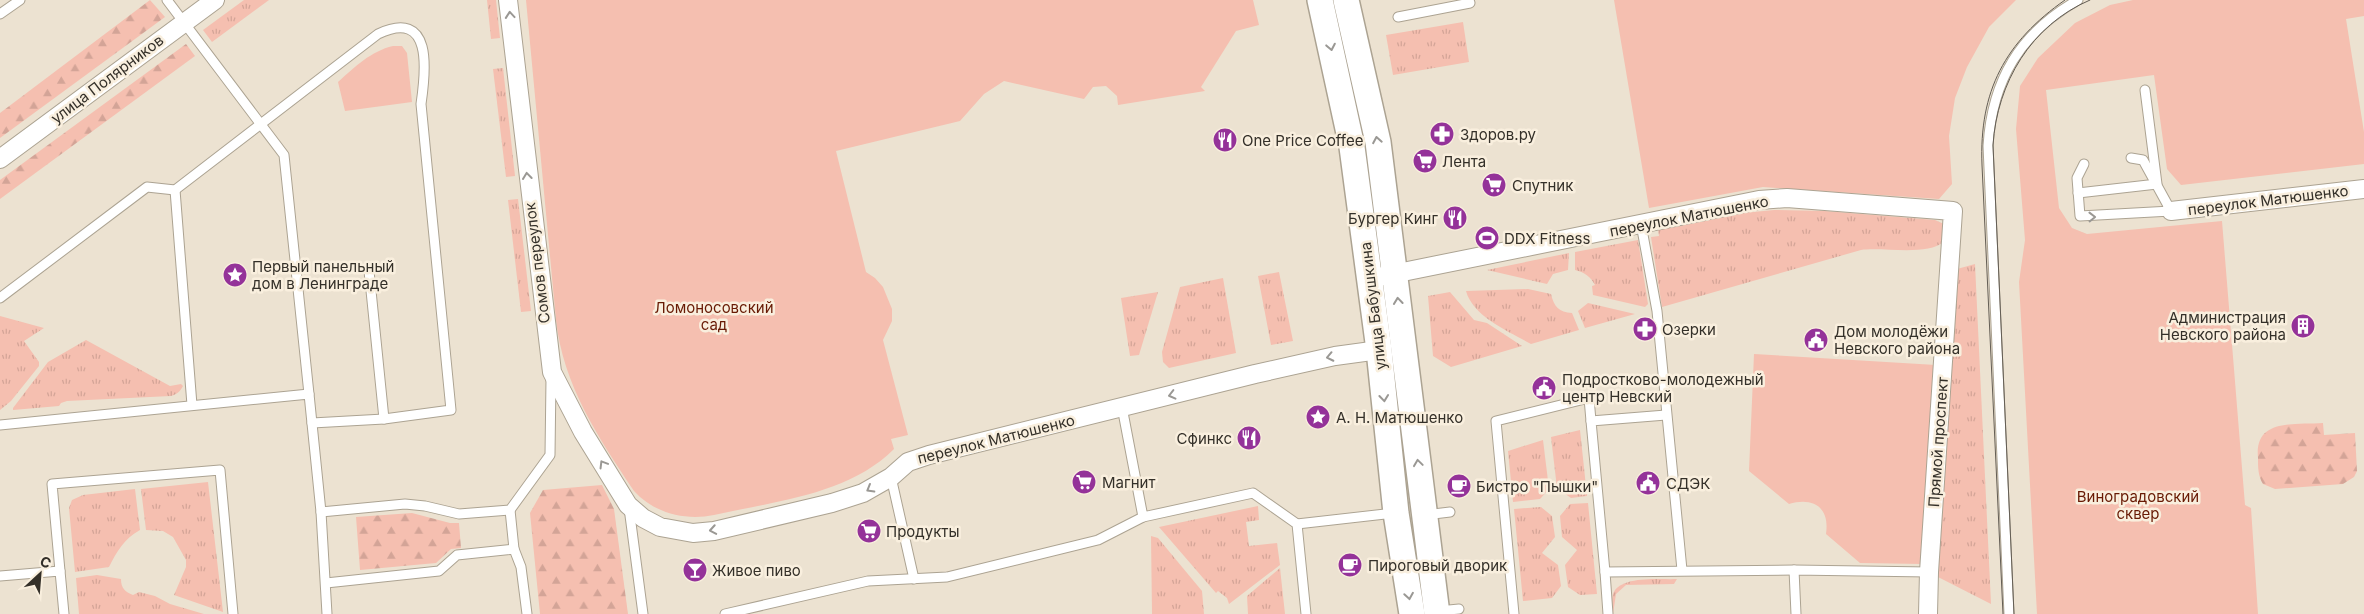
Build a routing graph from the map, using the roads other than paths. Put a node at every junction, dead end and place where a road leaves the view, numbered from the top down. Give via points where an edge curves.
1 (20, 0) edge
2 (167, 0) edge
3 (214, 0) edge
4 (508, 0) edge
5 (1320, 0) edge
6 (1346, 0) edge
7 (1469, 0) edge
8 (2078, 0) edge
9 (0, 14) edge
10 (1398, 17) dead end
11 (184, 23) junction
12 (2145, 90) dead end
13 (260, 124) junction
14 (2131, 158) dead end
15 (0, 159) edge
16 (2084, 164) dead end
17 (2158, 184) junction
18 (2364, 189) edge
19 (175, 190) junction
20 (2078, 193) junction
21 (1953, 210) joint
22 (2171, 211) junction
23 (1641, 224) junction
24 (369, 271) dead end
25 (1395, 274) junction
26 (1370, 279) junction
27 (0, 298) edge
28 (1379, 350) junction
29 (552, 372) junction
30 (308, 394) junction
31 (192, 405) junction
32 (1122, 407) junction
33 (1666, 415) junction
34 (384, 420) junction
35 (1591, 421) junction
36 (312, 423) junction
37 (0, 425) edge
38 (891, 477) junction
39 (628, 505) junction
40 (510, 510) junction
41 (321, 512) junction
42 (1450, 512) dead end
43 (1396, 513) junction
44 (1425, 515) junction
45 (1143, 517) junction
46 (1298, 524) junction
47 (514, 549) junction
48 (1682, 570) junction
49 (1794, 570) junction
50 (60, 571) junction
51 (1605, 572) junction
52 (1929, 572) junction
53 (0, 576) edge
54 (914, 579) junction
55 (326, 583) junction
56 (1444, 611) edge
57 (64, 614) edge
58 (233, 614) edge
59 (328, 614) edge
60 (527, 614) edge
61 (643, 614) edge
62 (725, 614) edge
63 (1306, 614) edge
64 (1412, 614) edge
65 (1514, 614) edge
66 (1608, 614) edge
67 (1796, 614) edge
68 (1928, 614) edge
69 (2009, 614) edge

1 - 9 lane
2 - 11 lane
3 - 11 street, улица Полярников
29 -> 4 street, Сомов переулок
5 -> 26 street, улица Бабушкина via 1352,147
25 -> 6 street, улица Бабушкина via 1378,142
7 - 10 lane via 1470,3
8 - 69 lane via 2039,28 2020,49 1997,92 1989,125
11 - 13 lane
11 - 15 street, улица Полярников
12 - 17 lane
13 - 19 lane
13 - 30 lane via 284,155
13 - 34 lane via 378,34 392,27 405,27 416,32 421,40 425,76 421,104 451,410
14 - 17 lane via 2143,160
16 - 20 lane via 2077,178
17 - 20 lane
17 - 22 lane
18 - 22 street, переулок Матюшенко
19 - 27 lane via 147,187
19 - 31 lane
20 -> 22 lane via 2080,216
21 - 23 street, переулок Матюшенко via 1787,198 1760,200
21 - 52 street, Прямой проспект
23 - 25 street, переулок Матюшенко
23 - 33 lane via 1657,312
24 - 34 lane
25 - 26 street, переулок Матюшенко
44 -> 25 street, улица Бабушкина
26 - 28 street, улица Бабушкина
28 -> 32 street, переулок Матюшенко via 1335,356
28 -> 43 street, улица Бабушкина
39 -> 29 street, Сомов переулок via 583,432
29 - 40 lane via 550,455
30 - 31 lane
30 - 36 lane
31 - 37 lane
32 - 38 street, переулок Матюшенко via 929,454 908,462
32 - 45 lane
33 - 35 lane
33 - 48 lane
34 - 36 lane
35 - 51 lane
35 - 65 lane via 1588,398 1496,421
36 - 41 lane
38 -> 39 street, переулок Матюшенко via 863,493 832,503 714,531 693,533 660,527
38 - 54 lane
39 - 61 lane
40 - 41 lane via 460,514 405,504
40 - 47 lane
41 - 55 lane
42 - 44 lane
43 - 46 lane
43 -> 64 street, улица Бабушкина
44 - 56 street, улица Бабушкина
45 - 46 lane via 1253,492
45 - 54 lane via 1098,540 947,577
46 - 63 lane
47 - 55 lane via 456,555 439,571
47 - 60 lane via 521,567
48 - 49 lane
48 - 51 lane
49 - 52 lane
49 - 67 lane
50 - 53 lane
50 - 57 lane
50 - 58 lane via 52,484 220,470
51 - 66 lane
52 - 68 street, Прямой проспект
54 - 62 lane via 868,581
55 - 59 lane

